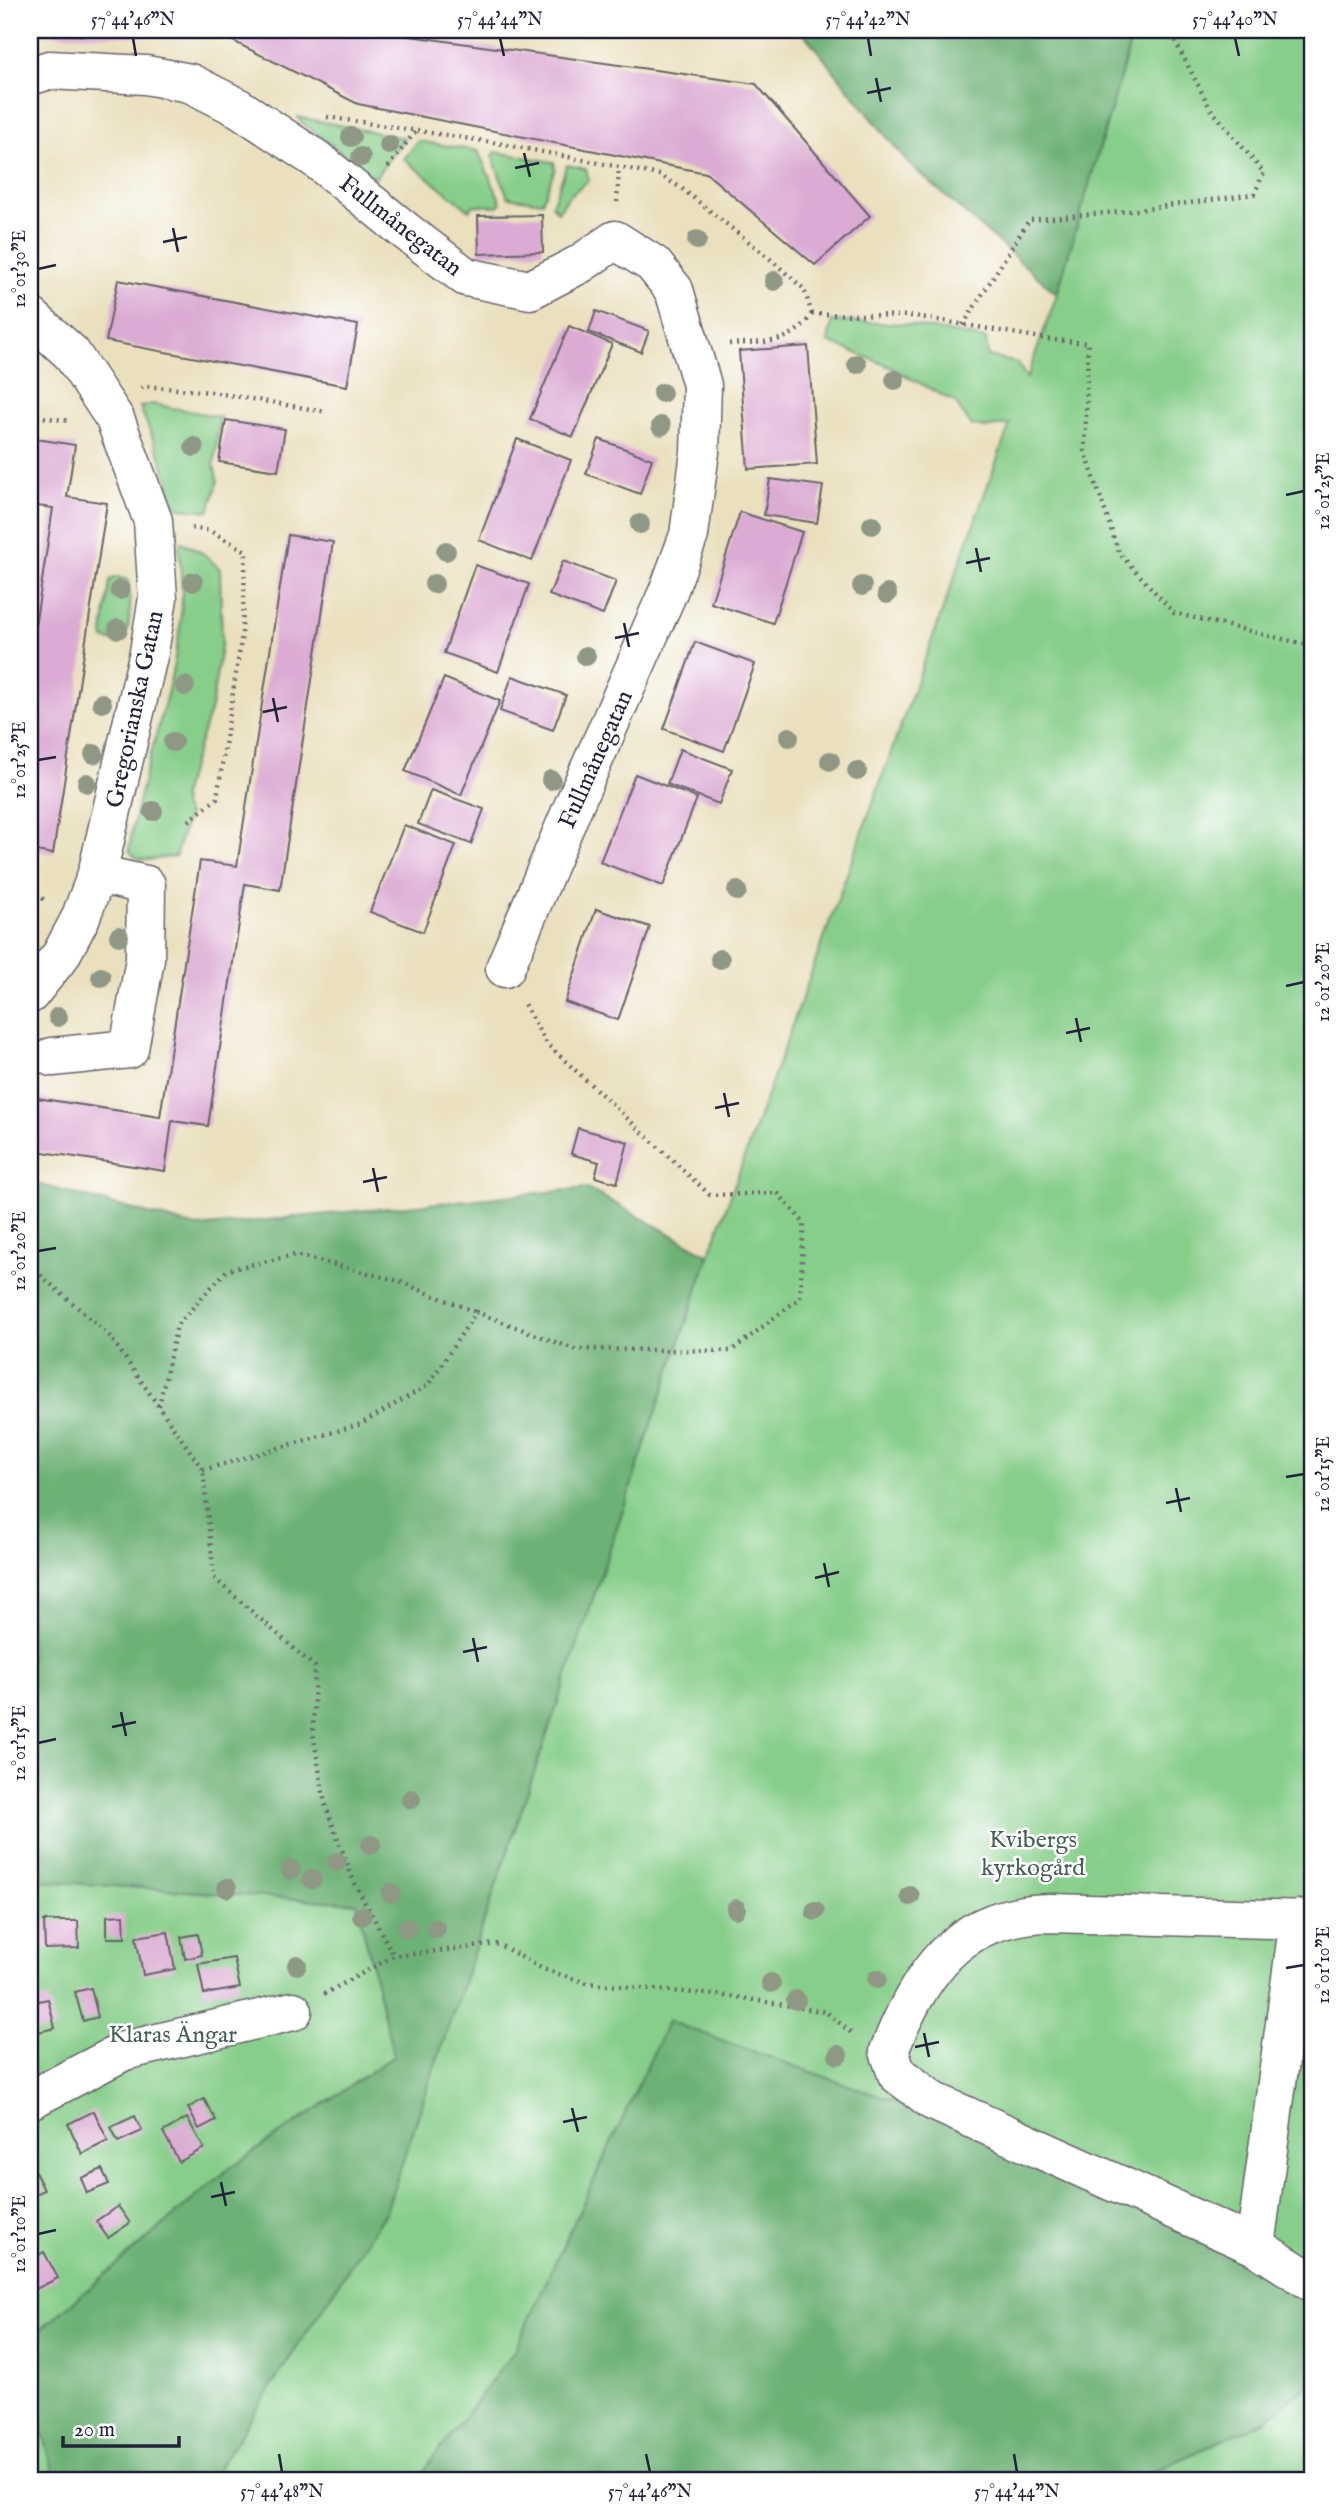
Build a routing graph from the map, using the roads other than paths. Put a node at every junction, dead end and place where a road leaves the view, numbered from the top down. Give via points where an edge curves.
1 (30, 76) edge
2 (30, 316) edge
3 (97, 874) junction
4 (505, 968) road end
5 (30, 994) edge
6 (52, 1056) dead end
7 (1306, 1920) edge
8 (293, 2011) road end
9 (30, 2100) edge
10 (1255, 2246) junction
11 (1312, 2282) edge

1 - 4 street, Fullmånegatan via 49,70 146,75 190,83 239,108 316,159 466,277 530,290 615,240 653,264 674,290 702,385 700,452 689,535
2 - 3 street, Gregorianska Gatan via 71,353 115,419 153,521 158,598
3 - 5 street, Gregorianska Gatan via 61,955
3 - 6 street via 146,885 145,959 129,1049
7 - 10 street
7 - 10 street via 1050,1913 1003,1919 954,1945 934,1966 914,1994 889,2051 897,2074 933,2101
8 - 9 street via 124,2051
10 - 11 street

